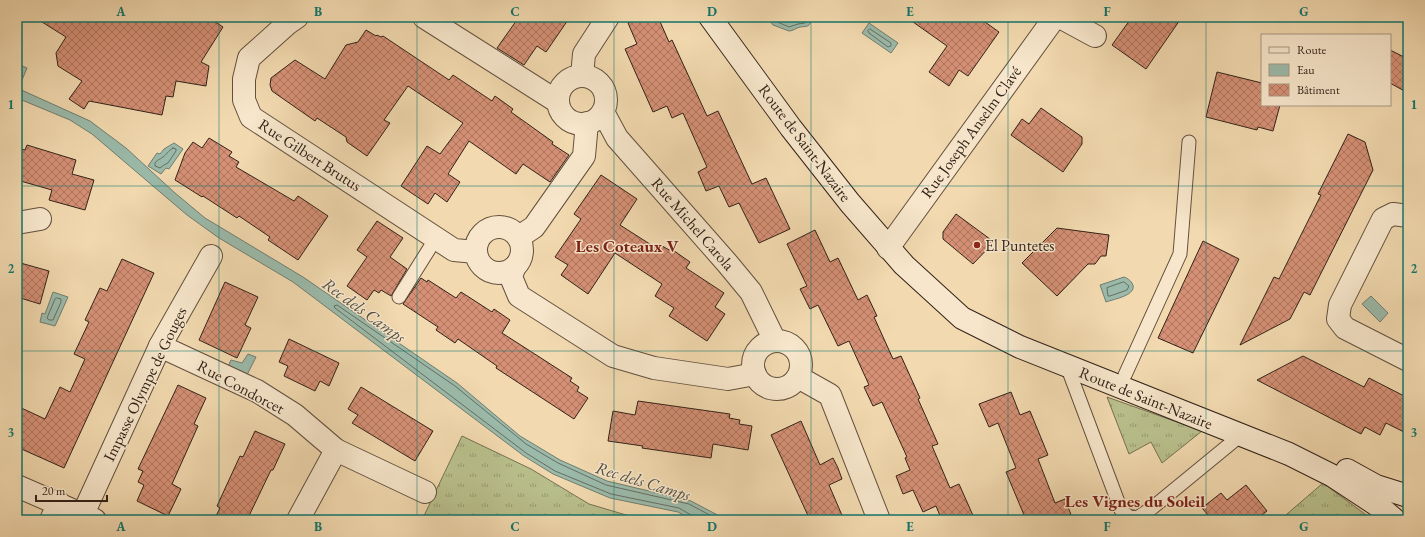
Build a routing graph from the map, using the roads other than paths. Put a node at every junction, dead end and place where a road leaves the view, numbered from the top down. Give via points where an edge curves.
1 (424, 17) edge
2 (608, 17) edge
3 (710, 17) edge
4 (1055, 17) edge
5 (1060, 17) edge
6 (286, 20) edge
7 (1095, 36) dead end
8 (582, 76) junction
9 (558, 102) junction
10 (595, 117) junction
11 (1190, 142) dead end
12 (1408, 216) edge
13 (40, 219) dead end
14 (17, 223) edge
15 (519, 237) junction
16 (436, 238) junction
17 (888, 248) junction
18 (476, 252) junction
19 (211, 256) dead end
20 (904, 266) junction
21 (514, 268) junction
22 (399, 297) dead end
23 (775, 341) junction
24 (160, 346) junction
25 (1408, 360) edge
26 (1067, 366) junction
27 (755, 374) junction
28 (1125, 375) junction
29 (798, 377) junction
30 (1241, 435) junction
31 (336, 450) junction
32 (17, 486) edge
33 (425, 492) dead end
34 (1408, 496) edge
35 (55, 512) edge
36 (89, 517) edge
37 (298, 520) edge
38 (879, 520) edge
39 (1395, 520) edge

1 - 9 street
2 - 8 street via 584,54
3 - 17 street, Route de Saint-Nazaire via 791,128
4 - 17 street, Rue Joseph Anselm Clavé
5 - 7 street
6 - 16 street, Rue Gilbert Brutus via 250,58 244,80 244,100 251,117
8 - 9 street via 564,83 559,92
8 - 10 street via 592,78 600,84 605,93 605,103
9 - 10 street via 561,111 576,123
10 - 15 street via 584,156 534,227
10 - 23 street, Rue Michel Carola via 617,138 751,292
11 - 28 lane via 1180,254
12 - 25 street via 1393,214 1383,219 1340,306 1338,318 1345,328
13 - 14 street
15 - 18 street via 512,230 502,226 492,228 483,233 477,241
15 - 21 street via 522,254 520,262
16 - 18 street, Rue Gilbert Brutus via 454,250
16 - 22 lane
17 - 20 street, Route de Saint-Nazaire
18 - 21 street via 482,266 489,271 506,272
19 - 24 street, Impasse Olympe de Gouges
20 - 26 street, Route de Saint-Nazaire via 962,318 1020,347
20 - 28 street, Route de Saint-Nazaire via 979,312 1038,341
21 - 27 street via 511,277 519,296 613,356 654,368 728,379
23 - 27 street via 759,349 753,365
23 - 29 street via 785,342 800,356 801,367
24 - 31 street, Rue Condorcet via 257,391 295,416
24 - 36 street, Impasse Olympe de Gouges
26 - 30 street, Route de Saint-Nazaire
26 - 30 lane via 1121,510 1128,516 1138,518 1152,508
27 - 29 street via 767,387 775,389 792,384
28 - 34 street, Route de Saint-Nazaire via 1280,436 1376,486
29 - 38 street via 830,395
30 - 39 street, Route de Saint-Nazaire via 1289,454 1333,476
31 - 33 street, Rue Condorcet
31 - 37 street
32 - 35 street
35 - 36 street

